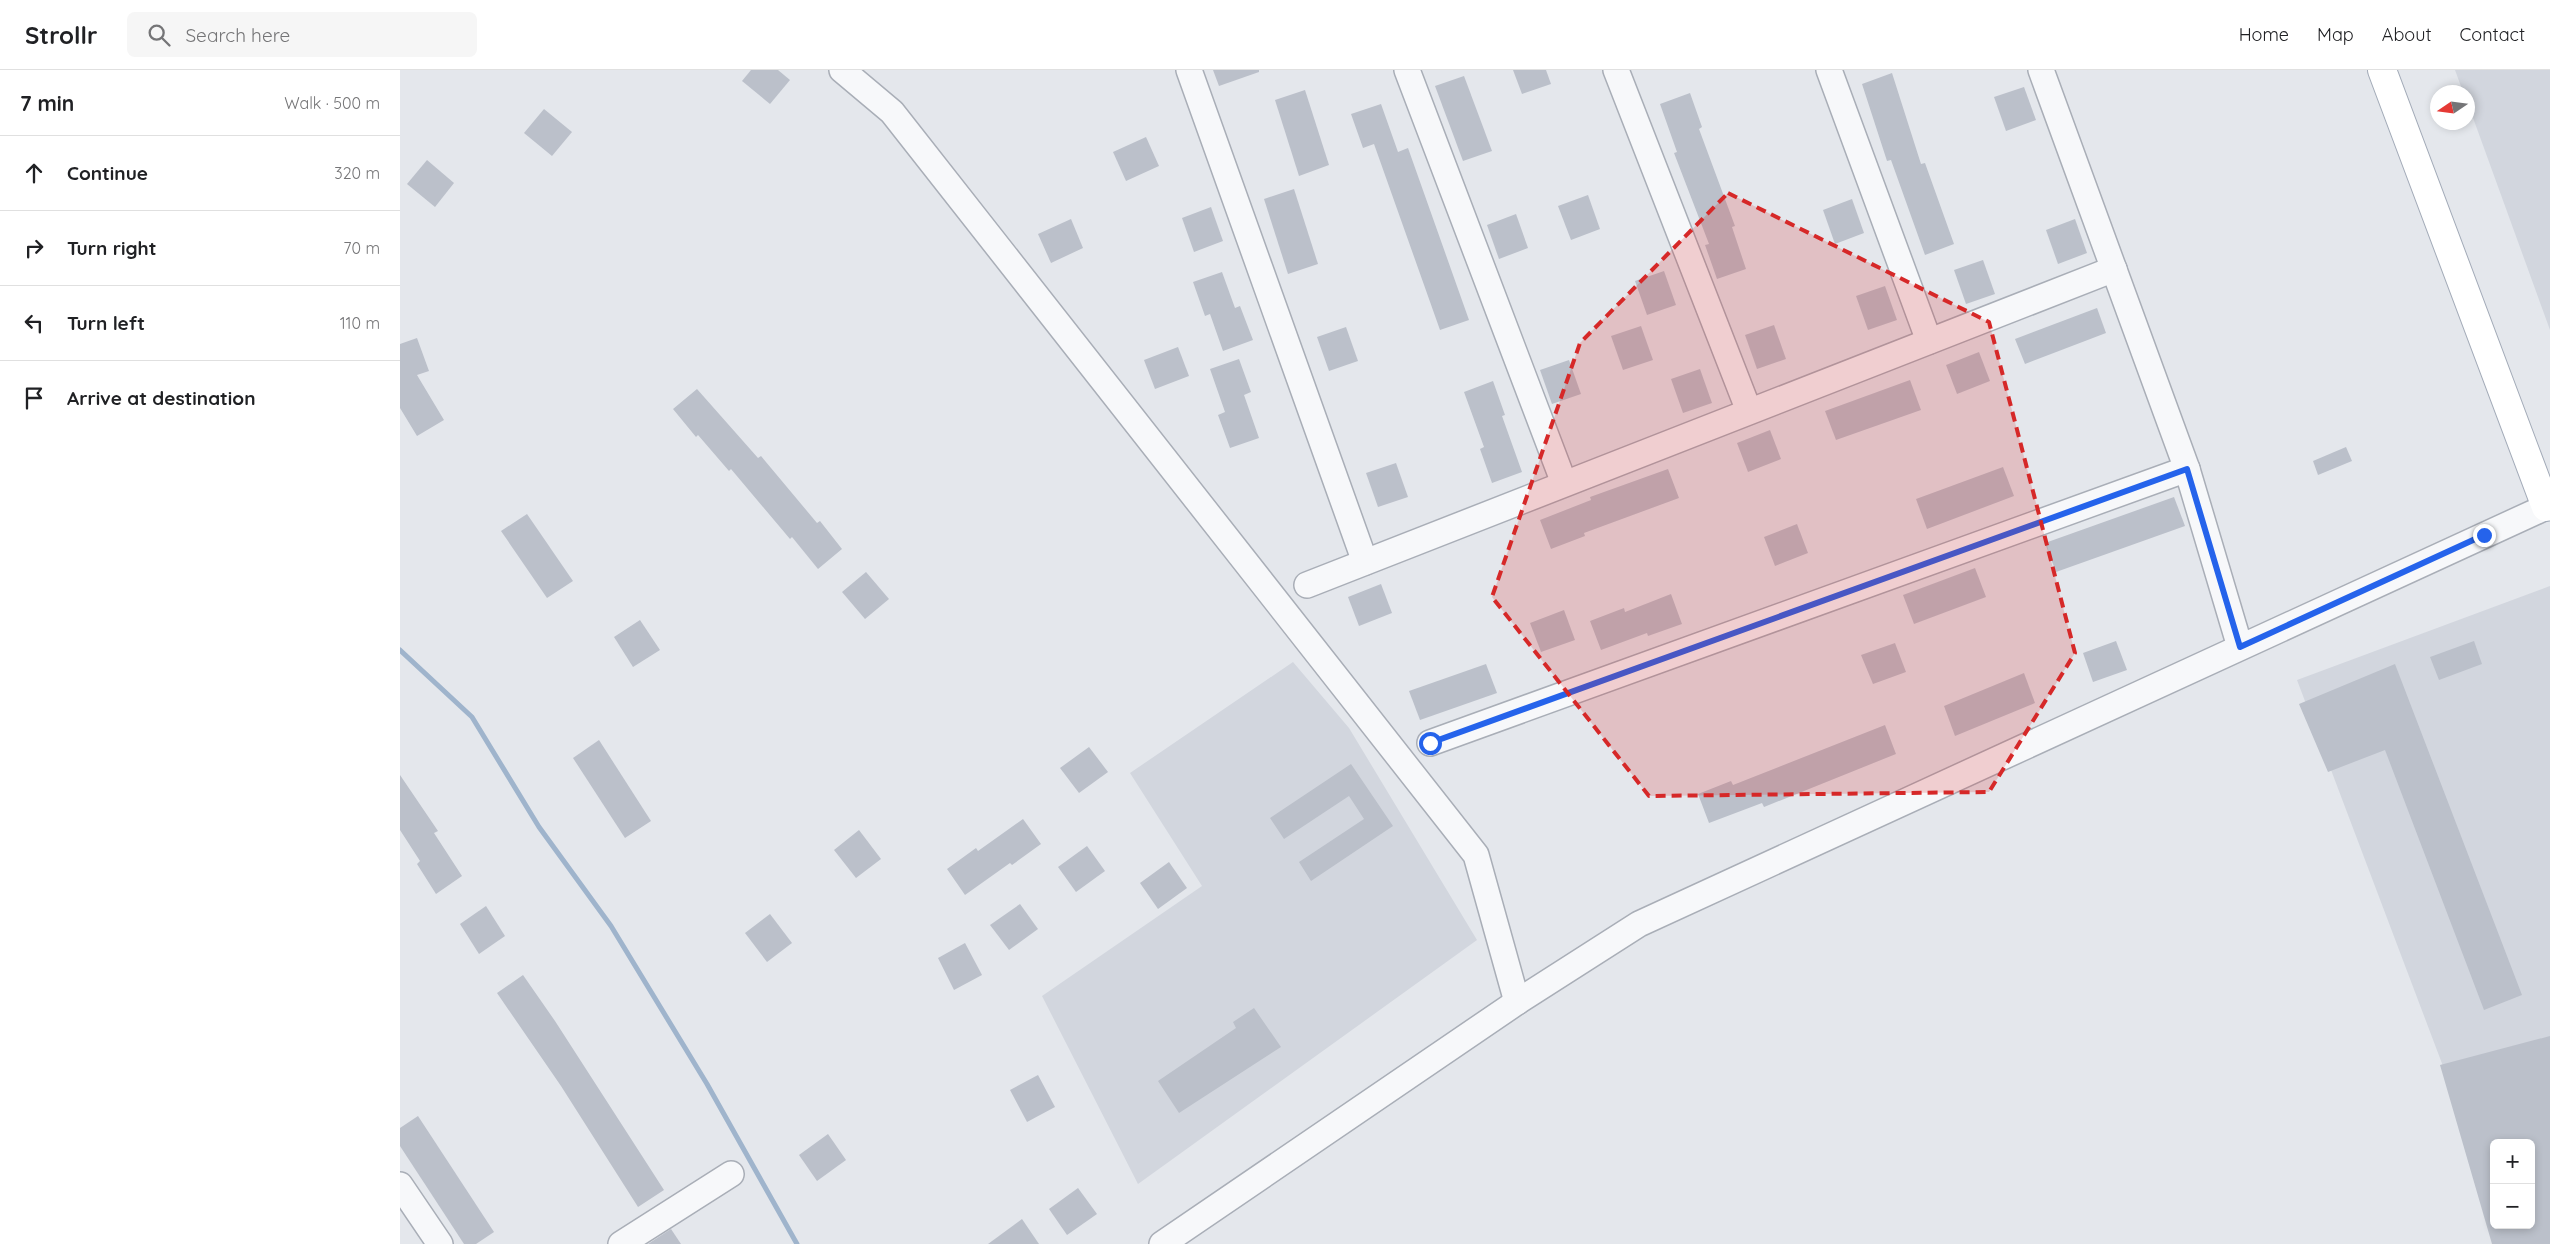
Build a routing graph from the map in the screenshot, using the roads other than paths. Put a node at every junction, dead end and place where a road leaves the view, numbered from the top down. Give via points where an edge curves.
1 (842, 70) edge
2 (1189, 70) edge
3 (1407, 70) edge
4 (1616, 70) edge
5 (1829, 70) edge
6 (2041, 70) edge
7 (2382, 70) edge
8 (2114, 269) junction
9 (1929, 341) junction
10 (1749, 411) junction
11 (2187, 469) junction
12 (1564, 483) junction
13 (2548, 506) edge
14 (1365, 562) junction
15 (1307, 586) dead end
16 (2240, 647) junction
17 (1430, 743) dead end
18 (1517, 1002) junction
19 (731, 1174) dead end
20 (400, 1184) edge
21 (440, 1244) edge
22 (621, 1244) edge
23 (1162, 1244) edge

1 - 18 street via 892,112 1476,855
2 - 14 street
3 - 12 street
4 - 10 street
5 - 9 street
6 - 8 street
7 - 13 main road
8 - 9 street
8 - 11 street
9 - 10 street
10 - 12 street
11 - 16 street
11 - 17 street
12 - 14 street
13 - 16 street
14 - 15 street
16 - 18 street via 1639,924
18 - 23 street
19 - 22 street
20 - 21 street

